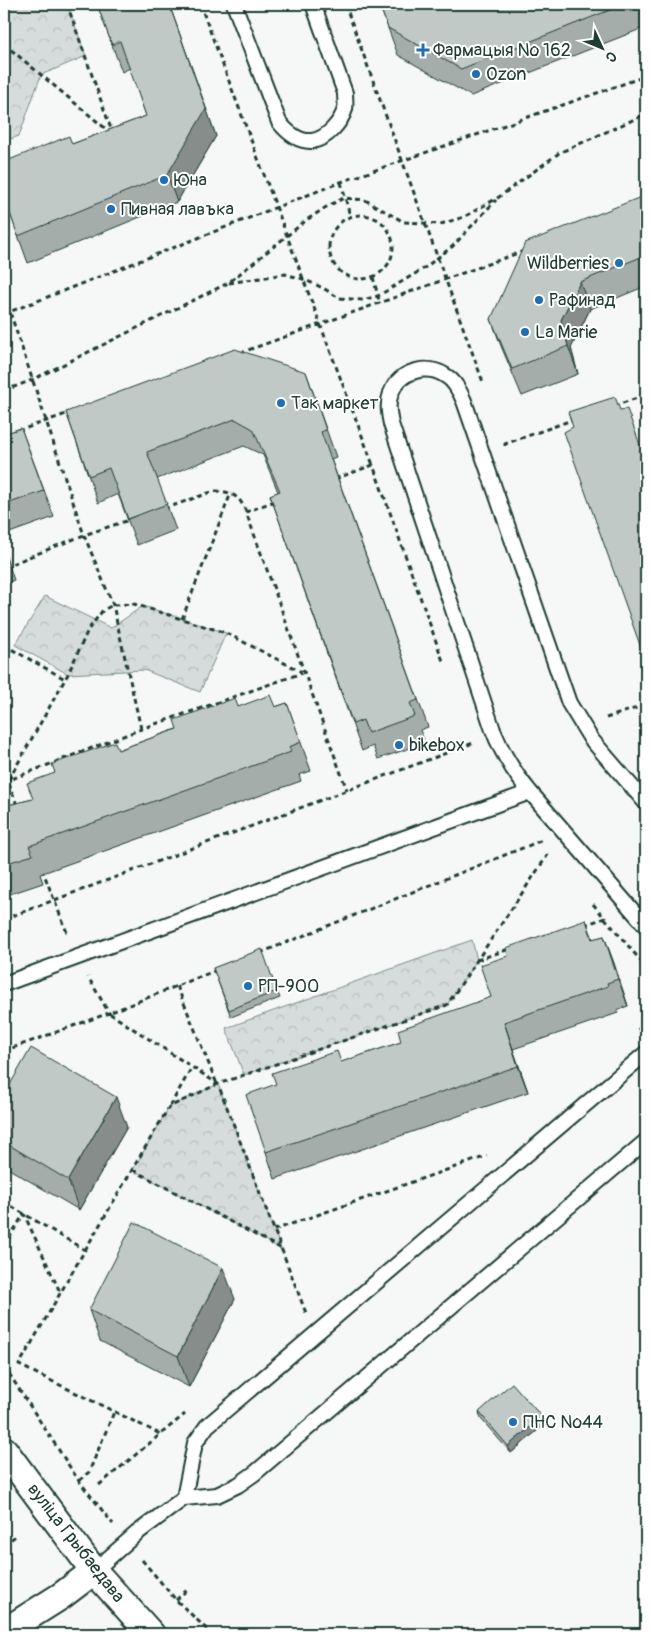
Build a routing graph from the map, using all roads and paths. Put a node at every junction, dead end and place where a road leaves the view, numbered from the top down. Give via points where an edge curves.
1 (67, 4) edge
2 (200, 4) edge
3 (234, 4) edge
4 (313, 4) edge
5 (345, 4) edge
6 (4, 44) edge
7 (646, 76) edge
8 (646, 114) edge
9 (113, 134) junction
10 (104, 138) edge
11 (403, 160) junction
12 (341, 182) junction
13 (344, 198) junction
14 (499, 198) junction
15 (276, 207) junction
16 (350, 216) junction
17 (426, 224) junction
18 (287, 237) junction
19 (528, 250) edge
20 (439, 257) junction
21 (373, 277) junction
22 (303, 279) junction
23 (447, 279) junction
24 (228, 283) junction
25 (4, 296) edge
26 (378, 296) junction
27 (380, 304) junction
28 (10, 312) junction
29 (4, 314) edge
30 (320, 325) junction
31 (238, 354) edge
32 (32, 380) junction
33 (485, 389) dead end
34 (4, 390) edge
35 (646, 395) edge
36 (608, 408) edge
37 (73, 411) edge
38 (580, 418) edge
39 (46, 421) junction
40 (12, 433) edge
41 (508, 453) dead end
42 (373, 465) junction
43 (328, 482) edge
44 (231, 493) junction
45 (282, 499) edge
46 (160, 510) edge
47 (246, 512) junction
48 (141, 516) edge
49 (84, 535) junction
50 (4, 567) edge
51 (113, 605) junction
52 (182, 619) junction
53 (4, 645) edge
54 (446, 669) dead end
55 (303, 673) junction
56 (65, 679) junction
57 (646, 706) edge
58 (601, 713) dead end
59 (605, 719) junction
60 (611, 725) dead end
61 (140, 729) junction
62 (469, 734) dead end
63 (6, 782) edge
64 (347, 790) junction
65 (530, 792) junction
66 (646, 803) edge
67 (19, 809) edge
68 (549, 853) junction
69 (555, 860) dead end
70 (40, 863) edge
71 (54, 899) junction
72 (592, 903) dead end
73 (605, 918) junction
74 (4, 919) edge
75 (646, 926) edge
76 (577, 927) edge
77 (513, 948) edge
78 (257, 954) edge
79 (77, 958) junction
80 (477, 960) junction
81 (646, 967) edge
82 (221, 968) edge
83 (4, 984) edge
84 (176, 986) junction
85 (109, 1013) junction
86 (4, 1051) edge
87 (646, 1053) edge
88 (192, 1067) junction
89 (218, 1084) junction
90 (169, 1107) junction
91 (646, 1141) edge
92 (494, 1153) dead end
93 (132, 1170) junction
94 (4, 1202) edge
95 (24, 1214) junction
96 (274, 1230) junction
97 (4, 1246) edge
98 (281, 1249) junction
99 (85, 1250) junction
100 (60, 1293) junction
101 (306, 1314) dead end
102 (4, 1366) edge
103 (114, 1412) junction
104 (160, 1434) dead end
105 (4, 1450) edge
106 (79, 1481) junction
107 (184, 1498) junction
108 (18, 1534) dead end
109 (127, 1542) junction
110 (4, 1545) edge
111 (94, 1571) junction
112 (188, 1589) dead end
113 (176, 1600) junction
114 (4, 1632) edge
115 (151, 1634) edge
116 (212, 1634) edge

1 - 9 path
2 - 15 path
3 - 4 lane via 279,122 287,132 312,141 326,135 337,124 345,108 345,93
5 - 11 path
6 - 9 path
7 - 11 path
8 - 14 path via 559,153
9 - 10 path
11 - 12 path
11 - 17 path
12 - 13 path
12 - 15 path
13 - 16 path
13 - 17 path via 366,200 404,222
13 - 18 path via 308,219
14 - 17 path via 464,217 441,224
14 - 20 path via 454,246
15 - 18 path
15 - 28 path
16 - 21 path via 365,214 378,219 393,238 389,263
16 - 21 path via 333,230 328,242 329,255 345,275 357,279
17 - 20 path
18 - 22 path
18 - 24 path
19 - 23 path
20 - 23 path
20 - 26 path
21 - 26 path
22 - 24 path via 285,274
22 - 26 path via 339,298 362,300
22 - 30 path
23 - 27 path
23 - 33 path
24 - 32 path
25 - 28 path
26 - 27 path
27 - 30 path
28 - 29 path
28 - 32 path
30 - 31 path
30 - 42 path
32 - 34 path
32 - 39 path
35 - 36 path
37 - 39 path
38 - 41 path via 505,444
39 - 40 path
39 - 49 path
42 - 43 path
42 - 54 path
44 - 46 path via 214,491
44 - 47 path via 243,504
44 - 52 path
45 - 47 path
47 - 55 path
48 - 49 path
49 - 50 path
49 - 51 path
51 - 52 path via 134,604
51 - 56 path via 104,610 88,630
51 - 61 path
52 - 55 path via 226,633
53 - 56 path
55 - 61 path
55 - 64 path
56 - 63 path
57 - 59 path
58 - 59 path
59 - 60 path
61 - 63 path
62 - 64 path via 472,743
63 - 67 path
64 - 71 path
65 - 66 lane via 512,770 493,730 391,424 388,409 391,392 401,378 416,370 433,370 447,376 458,388 569,703 591,739
65 - 75 lane
65 - 79 lane
68 - 69 path
68 - 78 path via 540,841
68 - 80 path
70 - 71 path
71 - 74 path
71 - 79 path
72 - 73 path
73 - 76 path
73 - 81 path
77 - 80 path
79 - 83 lane
79 - 85 path
80 - 89 path via 447,1004
82 - 84 path
84 - 85 path
84 - 89 path
85 - 86 path
85 - 88 path
87 - 107 lane via 208,1426 195,1443
88 - 89 path
88 - 90 path
89 - 90 path
89 - 96 path
90 - 93 path
91 - 107 lane via 256,1473 217,1495
92 - 96 path
93 - 98 path
93 - 99 path
94 - 95 path
95 - 97 path
95 - 99 path
95 - 100 path
96 - 98 path
98 - 101 path
99 - 100 path
100 - 103 path via 19,1365
102 - 106 path
103 - 104 path
103 - 106 path via 89,1472
105 - 111 street, вуліца Грыбаедава
106 - 109 path
107 - 109 lane
108 - 110 path
109 - 111 lane
109 - 113 path
111 - 114 street
111 - 115 street, вуліца Грыбаедава
112 - 113 path
113 - 116 path

